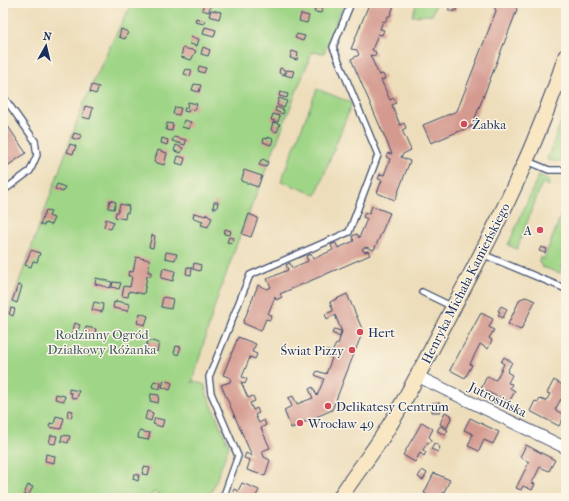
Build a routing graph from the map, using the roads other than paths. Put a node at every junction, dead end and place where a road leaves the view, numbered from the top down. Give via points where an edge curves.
1 (351, 3) edge
2 (566, 56) edge
3 (3, 96) edge
4 (527, 161) junction
5 (566, 170) edge
6 (3, 191) edge
7 (482, 254) junction
8 (566, 289) edge
9 (422, 292) dead end
10 (454, 307) junction
11 (417, 376) junction
12 (566, 448) edge
13 (223, 498) edge
14 (340, 498) edge

1 - 13 lane via 333,47 378,154 349,232 250,275 209,377 211,394 238,456
2 - 4 street, Henryka Michała Kamieńskiego
3 - 6 lane via 35,141 37,155 30,171
4 - 5 lane via 549,170
4 - 7 street, Henryka Michała Kamieńskiego
7 - 8 lane
7 - 10 street, Henryka Michała Kamieńskiego
9 - 10 lane
10 - 11 street, Henryka Michała Kamieńskiego
11 - 12 street, Jutrosińska
11 - 14 street, Henryka Michała Kamieńskiego via 385,432

